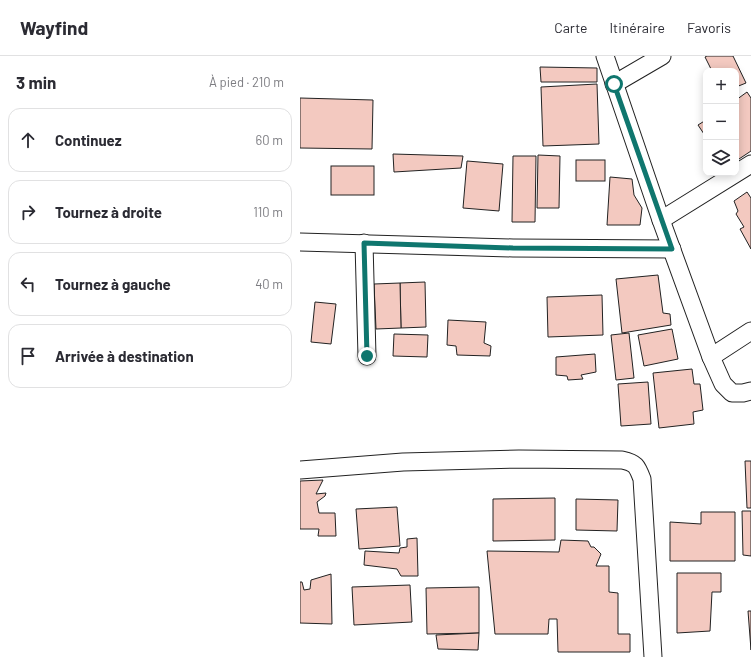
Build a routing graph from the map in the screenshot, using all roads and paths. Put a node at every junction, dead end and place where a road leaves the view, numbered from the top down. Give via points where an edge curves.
1 (605, 56) edge
2 (662, 56) edge
3 (614, 84) junction
4 (751, 164) edge
5 (661, 220) junction
6 (300, 242) edge
7 (364, 243) junction
8 (672, 249) junction
9 (751, 331) edge
10 (367, 356) dead end
11 (711, 357) junction
12 (751, 391) edge
13 (300, 470) edge
14 (652, 657) edge

1 - 3 street
2 - 3 street
3 - 5 street
4 - 5 street
5 - 8 street
6 - 7 street
7 - 8 street via 513,248
7 - 10 street
8 - 11 street
9 - 11 street
11 - 12 street via 723,384 732,393
13 - 14 street via 403,462 519,459 631,462 638,468 642,479

